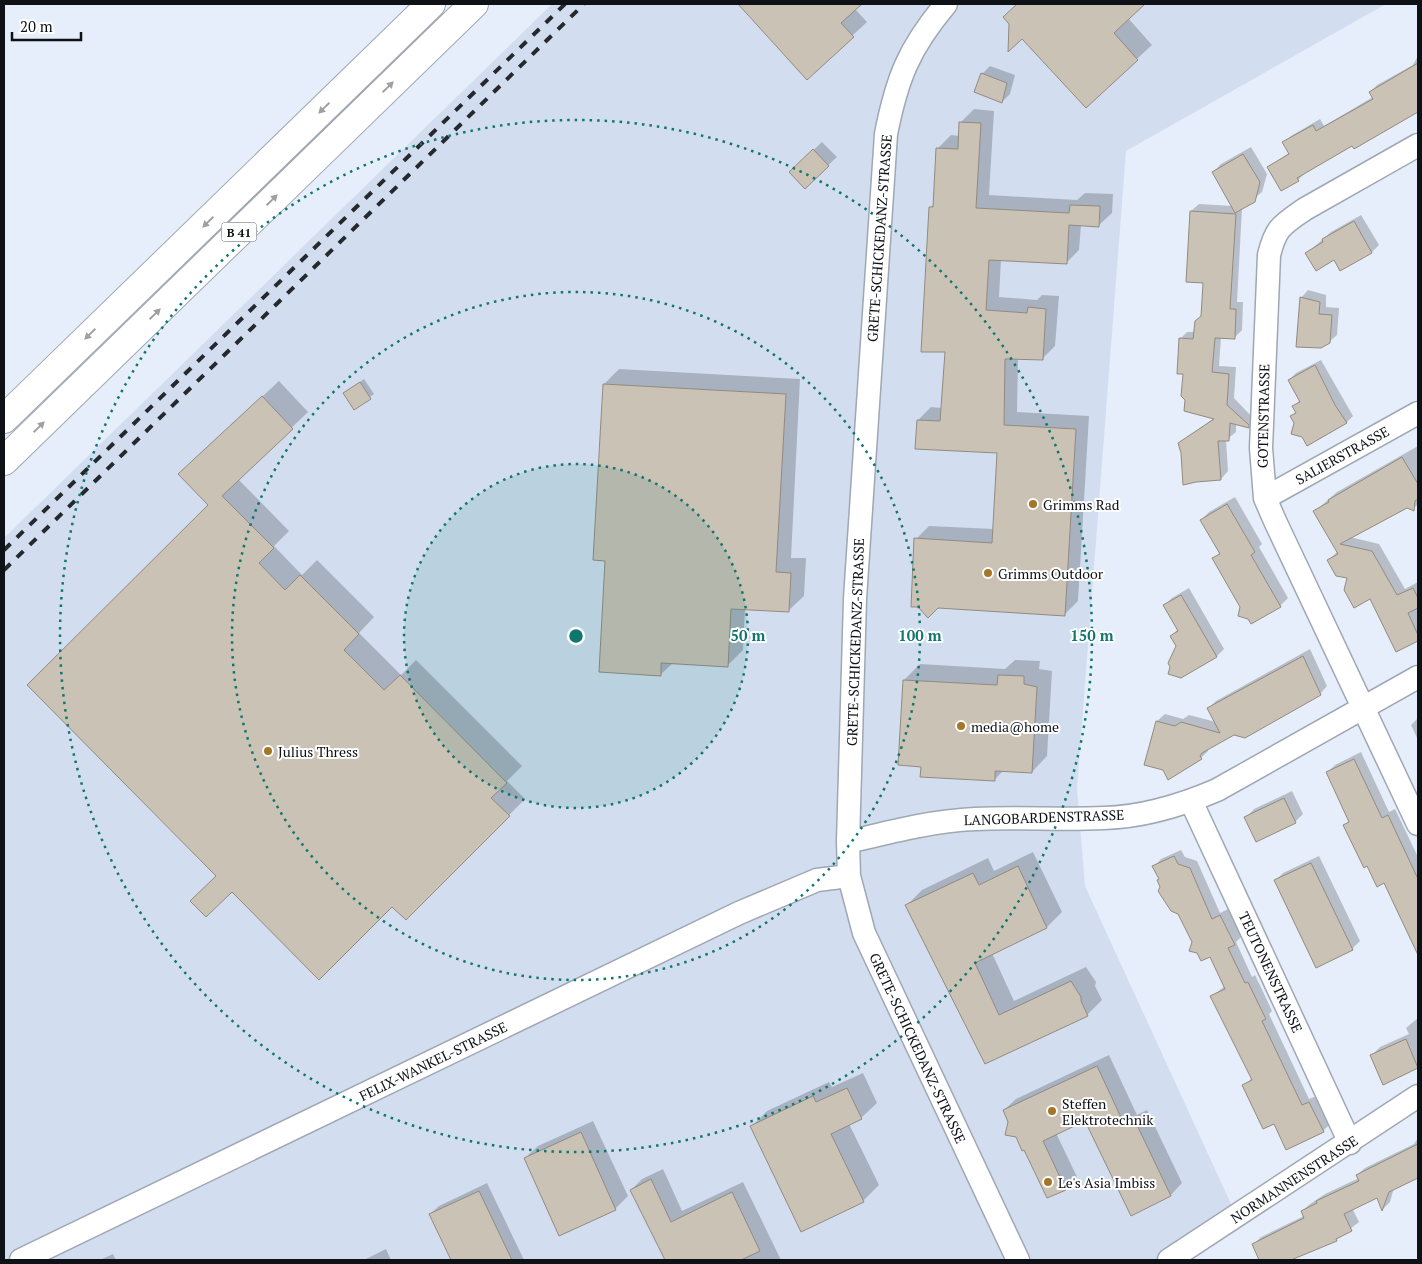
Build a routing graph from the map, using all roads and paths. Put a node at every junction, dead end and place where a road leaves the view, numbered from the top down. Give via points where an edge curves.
1 (430, 4) edge
2 (474, 4) edge
3 (946, 4) edge
4 (1418, 145) edge
5 (1418, 413) edge
6 (4, 419) edge
7 (4, 461) edge
8 (1265, 498) junction
9 (1418, 677) edge
10 (1363, 708) junction
11 (1191, 801) junction
12 (1418, 824) edge
13 (848, 842) junction
14 (849, 876) junction
15 (1418, 1096) edge
16 (1350, 1143) junction
17 (21, 1260) edge
18 (1018, 1260) edge
19 (1169, 1260) edge

1 -> 6 highway, B 41
7 -> 2 highway, B 41
3 - 13 street, GRETE-SCHICKEDANZ-STRASSE via 908,56 891,106 886,134 855,599
4 - 8 street, GOTENSTRASSE via 1306,209 1274,235 1269,255 1261,448
5 - 8 street, SALIERSTRASSE
8 - 10 street, GOTENSTRASSE
9 - 10 street, LANGOBARDENSTRASSE
10 - 11 street, LANGOBARDENSTRASSE via 1217,790
10 - 12 street, GOTENSTRASSE
11 - 13 street, LANGOBARDENSTRASSE via 1105,818 942,821
11 - 16 street, TEUTONENSTRASSE
13 - 14 street, GRETE-SCHICKEDANZ-STRASSE
14 - 17 street, FELIX-WANKEL-STRASSE via 817,880 739,913
14 - 18 street, GRETE-SCHICKEDANZ-STRASSE via 864,933
15 - 16 street, NORMANNENSTRASSE
16 - 19 street, NORMANNENSTRASSE

